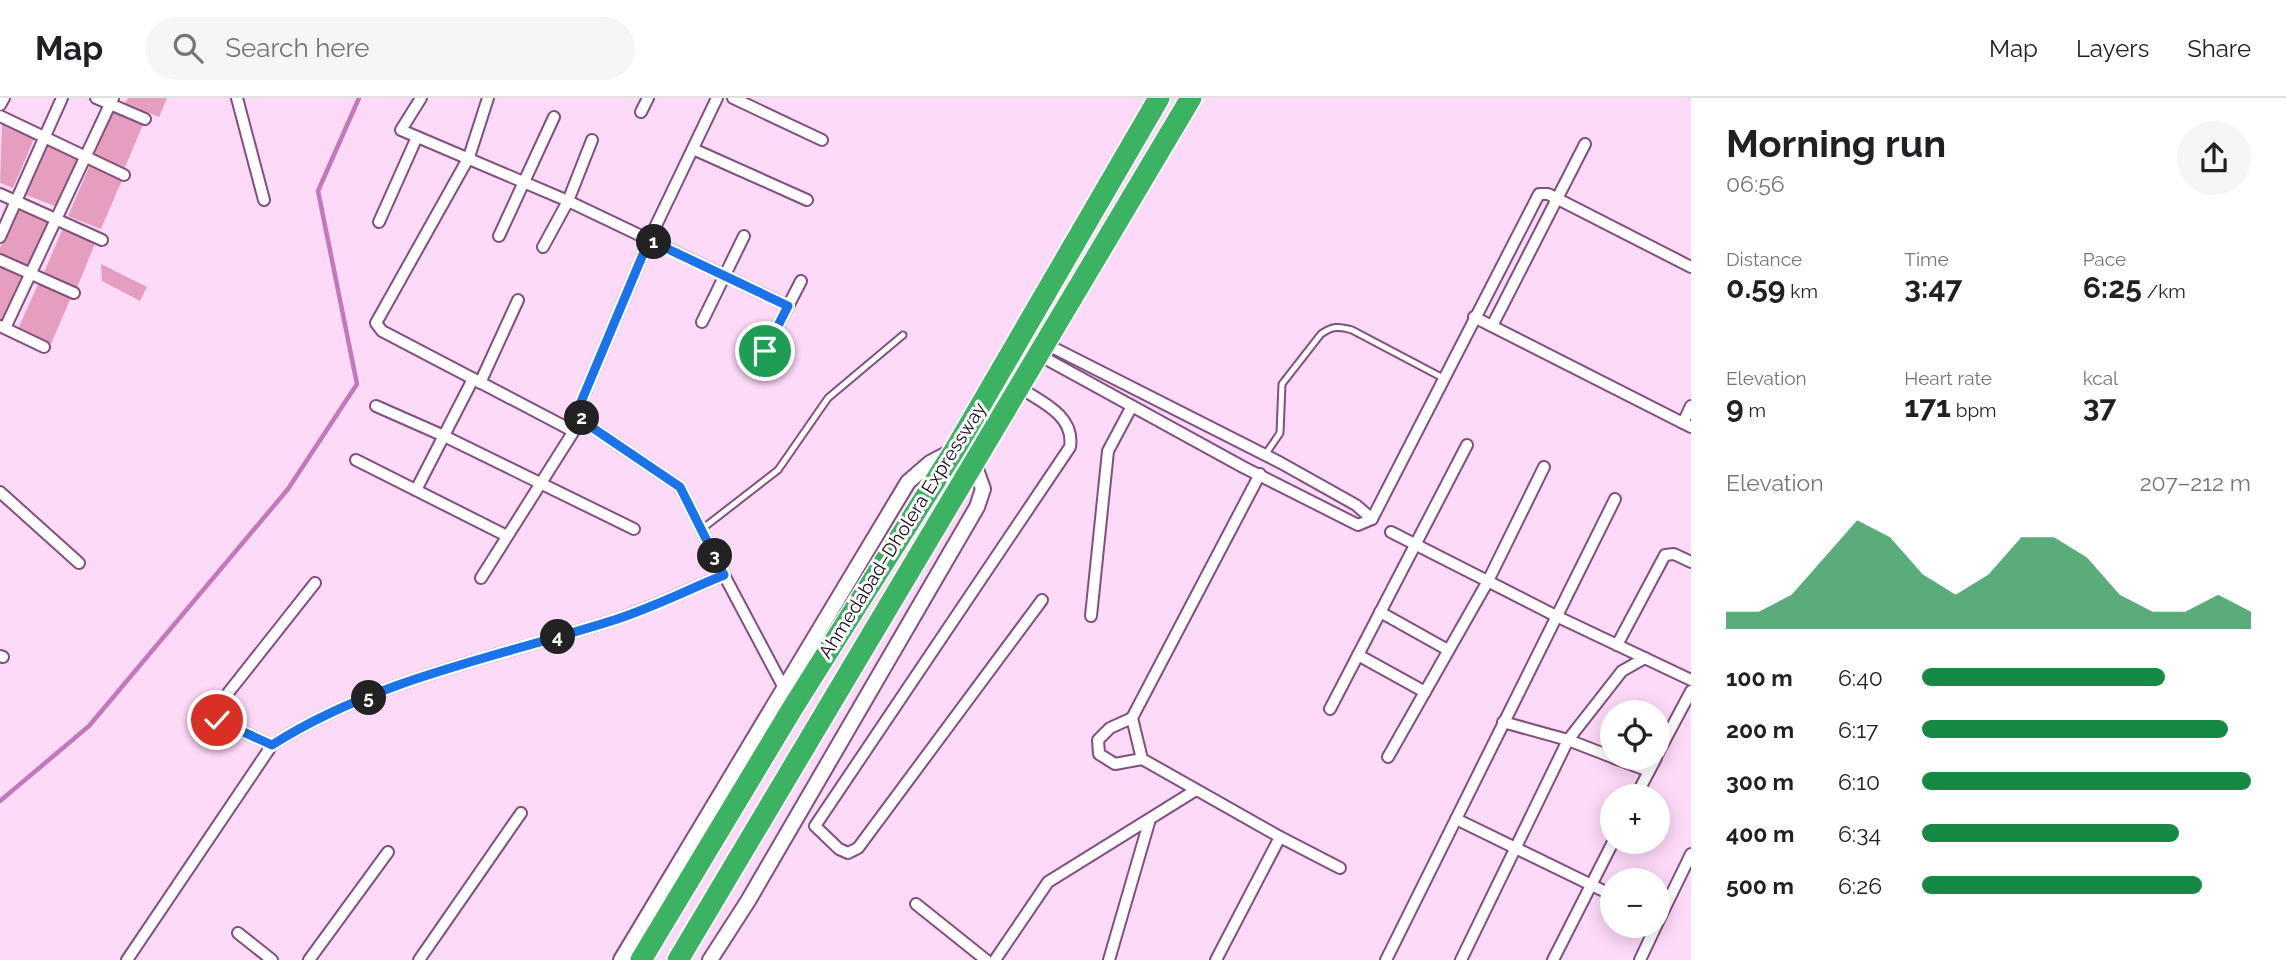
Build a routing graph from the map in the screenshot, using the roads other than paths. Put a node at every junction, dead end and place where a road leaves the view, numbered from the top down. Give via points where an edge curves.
1 (4, 98) edge
2 (62, 98) edge
3 (96, 98) edge
4 (237, 98) edge
5 (421, 98) edge
6 (488, 98) edge
7 (648, 98) edge
8 (717, 98) edge
9 (733, 98) edge
10 (1159, 98) edge
11 (1191, 98) edge
12 (111, 101) edge
13 (0, 105) edge
14 (641, 112) dead end
15 (0, 116) edge
16 (554, 117) dead end
17 (145, 119) dead end
18 (44, 136) junction
19 (417, 137) junction
20 (592, 140) dead end
21 (822, 140) dead end
22 (1586, 144) dead end
23 (693, 149) junction
24 (86, 157) junction
25 (469, 157) junction
26 (124, 175) dead end
27 (525, 183) junction
28 (0, 194) edge
29 (1558, 199) junction
30 (264, 200) dead end
31 (807, 200) dead end
32 (16, 201) junction
33 (568, 201) junction
34 (56, 219) junction
35 (379, 222) dead end
36 (499, 236) dead end
37 (744, 236) dead end
38 (0, 237) edge
39 (102, 240) dead end
40 (649, 240) junction
41 (543, 247) dead end
42 (0, 260) edge
43 (1691, 267) edge
44 (31, 274) junction
45 (724, 276) junction
46 (801, 281) dead end
47 (74, 293) dead end
48 (518, 300) dead end
49 (788, 306) junction
50 (1474, 317) junction
51 (702, 322) dead end
52 (1492, 326) junction
53 (3, 327) edge
54 (903, 335) dead end
55 (44, 347) dead end
56 (1042, 349) junction
57 (765, 351) dead end
58 (1443, 378) junction
59 (477, 381) junction
60 (1020, 387) junction
61 (376, 406) dead end
62 (1132, 406) junction
63 (1691, 406) edge
64 (582, 418) junction
65 (1687, 425) edge
66 (573, 431) junction
67 (444, 436) junction
68 (1466, 444) dead end
69 (1252, 448) junction
70 (954, 451) junction
71 (1265, 455) junction
72 (356, 460) dead end
73 (1281, 463) junction
74 (974, 464) junction
75 (1243, 467) junction
76 (1544, 467) dead end
77 (1259, 474) junction
78 (1273, 480) junction
79 (541, 483) junction
80 (416, 490) junction
81 (0, 492) edge
82 (1615, 499) dead end
83 (1372, 519) junction
84 (634, 529) dead end
85 (702, 530) junction
86 (1391, 532) dead end
87 (507, 536) junction
88 (1416, 544) junction
89 (1691, 562) edge
90 (79, 563) dead end
91 (724, 575) junction
92 (481, 578) dead end
93 (1488, 581) junction
94 (315, 583) dead end
95 (1042, 600) dead end
96 (1380, 612) junction
97 (1091, 615) dead end
98 (1556, 616) junction
99 (1617, 645) junction
100 (1448, 650) junction
101 (1358, 655) junction
102 (1645, 658) junction
103 (1689, 675) edge
104 (784, 688) junction
105 (1691, 691) edge
106 (1425, 692) junction
107 (1330, 709) dead end
108 (1132, 718) junction
109 (1503, 722) junction
110 (1670, 731) edge
111 (1568, 740) junction
112 (272, 745) junction
113 (1600, 752) edge
114 (1388, 757) dead end
115 (1142, 760) junction
116 (1649, 771) edge
117 (1642, 784) edge
118 (1196, 790) junction
119 (521, 813) dead end
120 (797, 813) junction
121 (1150, 818) junction
122 (1456, 819) junction
123 (815, 826) junction
124 (1280, 837) junction
125 (1516, 849) junction
126 (388, 852) dead end
127 (1607, 854) edge
128 (1691, 855) edge
129 (1340, 868) dead end
130 (1592, 884) junction
131 (1600, 888) edge
132 (1670, 898) edge
133 (916, 904) dead end
134 (238, 933) dead end
135 (1650, 938) edge
136 (127, 960) edge
137 (272, 960) edge
138 (309, 960) edge
139 (419, 960) edge
140 (621, 960) edge
141 (641, 960) edge
142 (678, 960) edge
143 (710, 960) edge
144 (986, 960) edge
145 (995, 960) edge
146 (1109, 960) edge
147 (1216, 960) edge
148 (1386, 960) edge
149 (1461, 960) edge
150 (1553, 960) edge
151 (1640, 960) edge

1 - 13 street
2 - 18 street
3 - 12 street
4 - 30 street
5 - 19 street via 401,130
6 - 25 street
7 - 14 street
8 - 23 street
9 - 21 street
10 - 70 highway, Ahmedabad–Dholera Expressway
11 - 56 highway, Ahmedabad–Dholera Expressway
12 - 17 street
12 - 24 street
15 - 18 street
16 - 27 street
18 - 24 street
18 - 32 street
19 - 25 street
19 - 35 street
20 - 33 street
22 - 29 street
23 - 31 street
23 - 40 street
24 - 26 street
24 - 34 street
25 - 27 street
25 - 59 street via 376,323 382,331
27 - 33 street
27 - 36 street
28 - 32 street
29 - 43 street
29 - 50 street via 1543,192 1536,197
29 - 52 street
32 - 34 street
32 - 38 street
33 - 40 street
33 - 41 street
34 - 39 street
34 - 44 street
37 - 45 street
40 - 45 street
40 - 64 street via 581,402
42 - 44 street
44 - 47 street
44 - 53 street
45 - 49 street
45 - 51 street
46 - 49 street
48 - 59 street
49 - 57 street
50 - 52 street
50 - 58 street
52 - 65 street
53 - 55 street
54 - 85 lane via 828,398 778,470
56 - 60 highway, Ahmedabad–Dholera Expressway
56 - 62 street
56 - 69 street
58 - 71 lane via 1352,330 1329,328 1282,384 1280,433
58 - 83 street
59 - 66 street
59 - 67 street
60 - 74 highway, Ahmedabad–Dholera Expressway
60 - 123 street via 1067,423 1070,447
61 - 67 street
62 - 75 street
62 - 97 street via 1108,451
63 - 65 street
64 - 66 street
64 - 85 street via 680,487
66 - 79 street
67 - 79 street
67 - 80 street
68 - 88 street
69 - 71 street
69 - 75 street
70 - 104 street via 908,482
70 - 141 highway, Ahmedabad–Dholera Expressway
71 - 73 street
72 - 80 street
73 - 78 street
73 - 83 street via 1361,508
74 - 120 street via 983,489 977,507
74 - 142 highway, Ahmedabad–Dholera Expressway
75 - 77 street
76 - 93 street
77 - 78 street
77 - 108 street
78 - 83 street via 1353,523
79 - 84 street
79 - 87 street
80 - 87 street
81 - 90 street
82 - 98 street
85 - 91 street
86 - 88 street
87 - 92 street
88 - 93 street
88 - 96 street
89 - 99 street via 1675,554 1665,555
91 - 104 street
91 - 112 street via 614,620 447,669 367,699 305,724
93 - 98 street
93 - 100 street
94 - 112 street via 215,712 217,720
95 - 123 street via 858,848 848,853 839,849
96 - 100 street
96 - 101 street
98 - 99 street
98 - 109 street
99 - 102 street
100 - 106 street
101 - 106 street
101 - 107 street
102 - 103 street
102 - 111 street via 1622,671
104 - 140 street
105 - 110 street
106 - 114 street
108 - 115 street
108 - 115 street via 1110,728 1098,740 1099,754 1115,764
109 - 111 street
109 - 122 street
111 - 113 street
111 - 125 street
112 - 136 street
115 - 118 street
116 - 117 street
118 - 121 street
118 - 124 street
119 - 139 street
120 - 123 street
120 - 143 street
121 - 145 street via 1048,882
121 - 146 street
122 - 125 street
122 - 148 street
124 - 129 street
124 - 147 street
125 - 130 street
125 - 149 street
126 - 138 street
127 - 130 street
128 - 132 street
130 - 131 street
130 - 150 street
133 - 144 street
134 - 137 street
135 - 151 street

